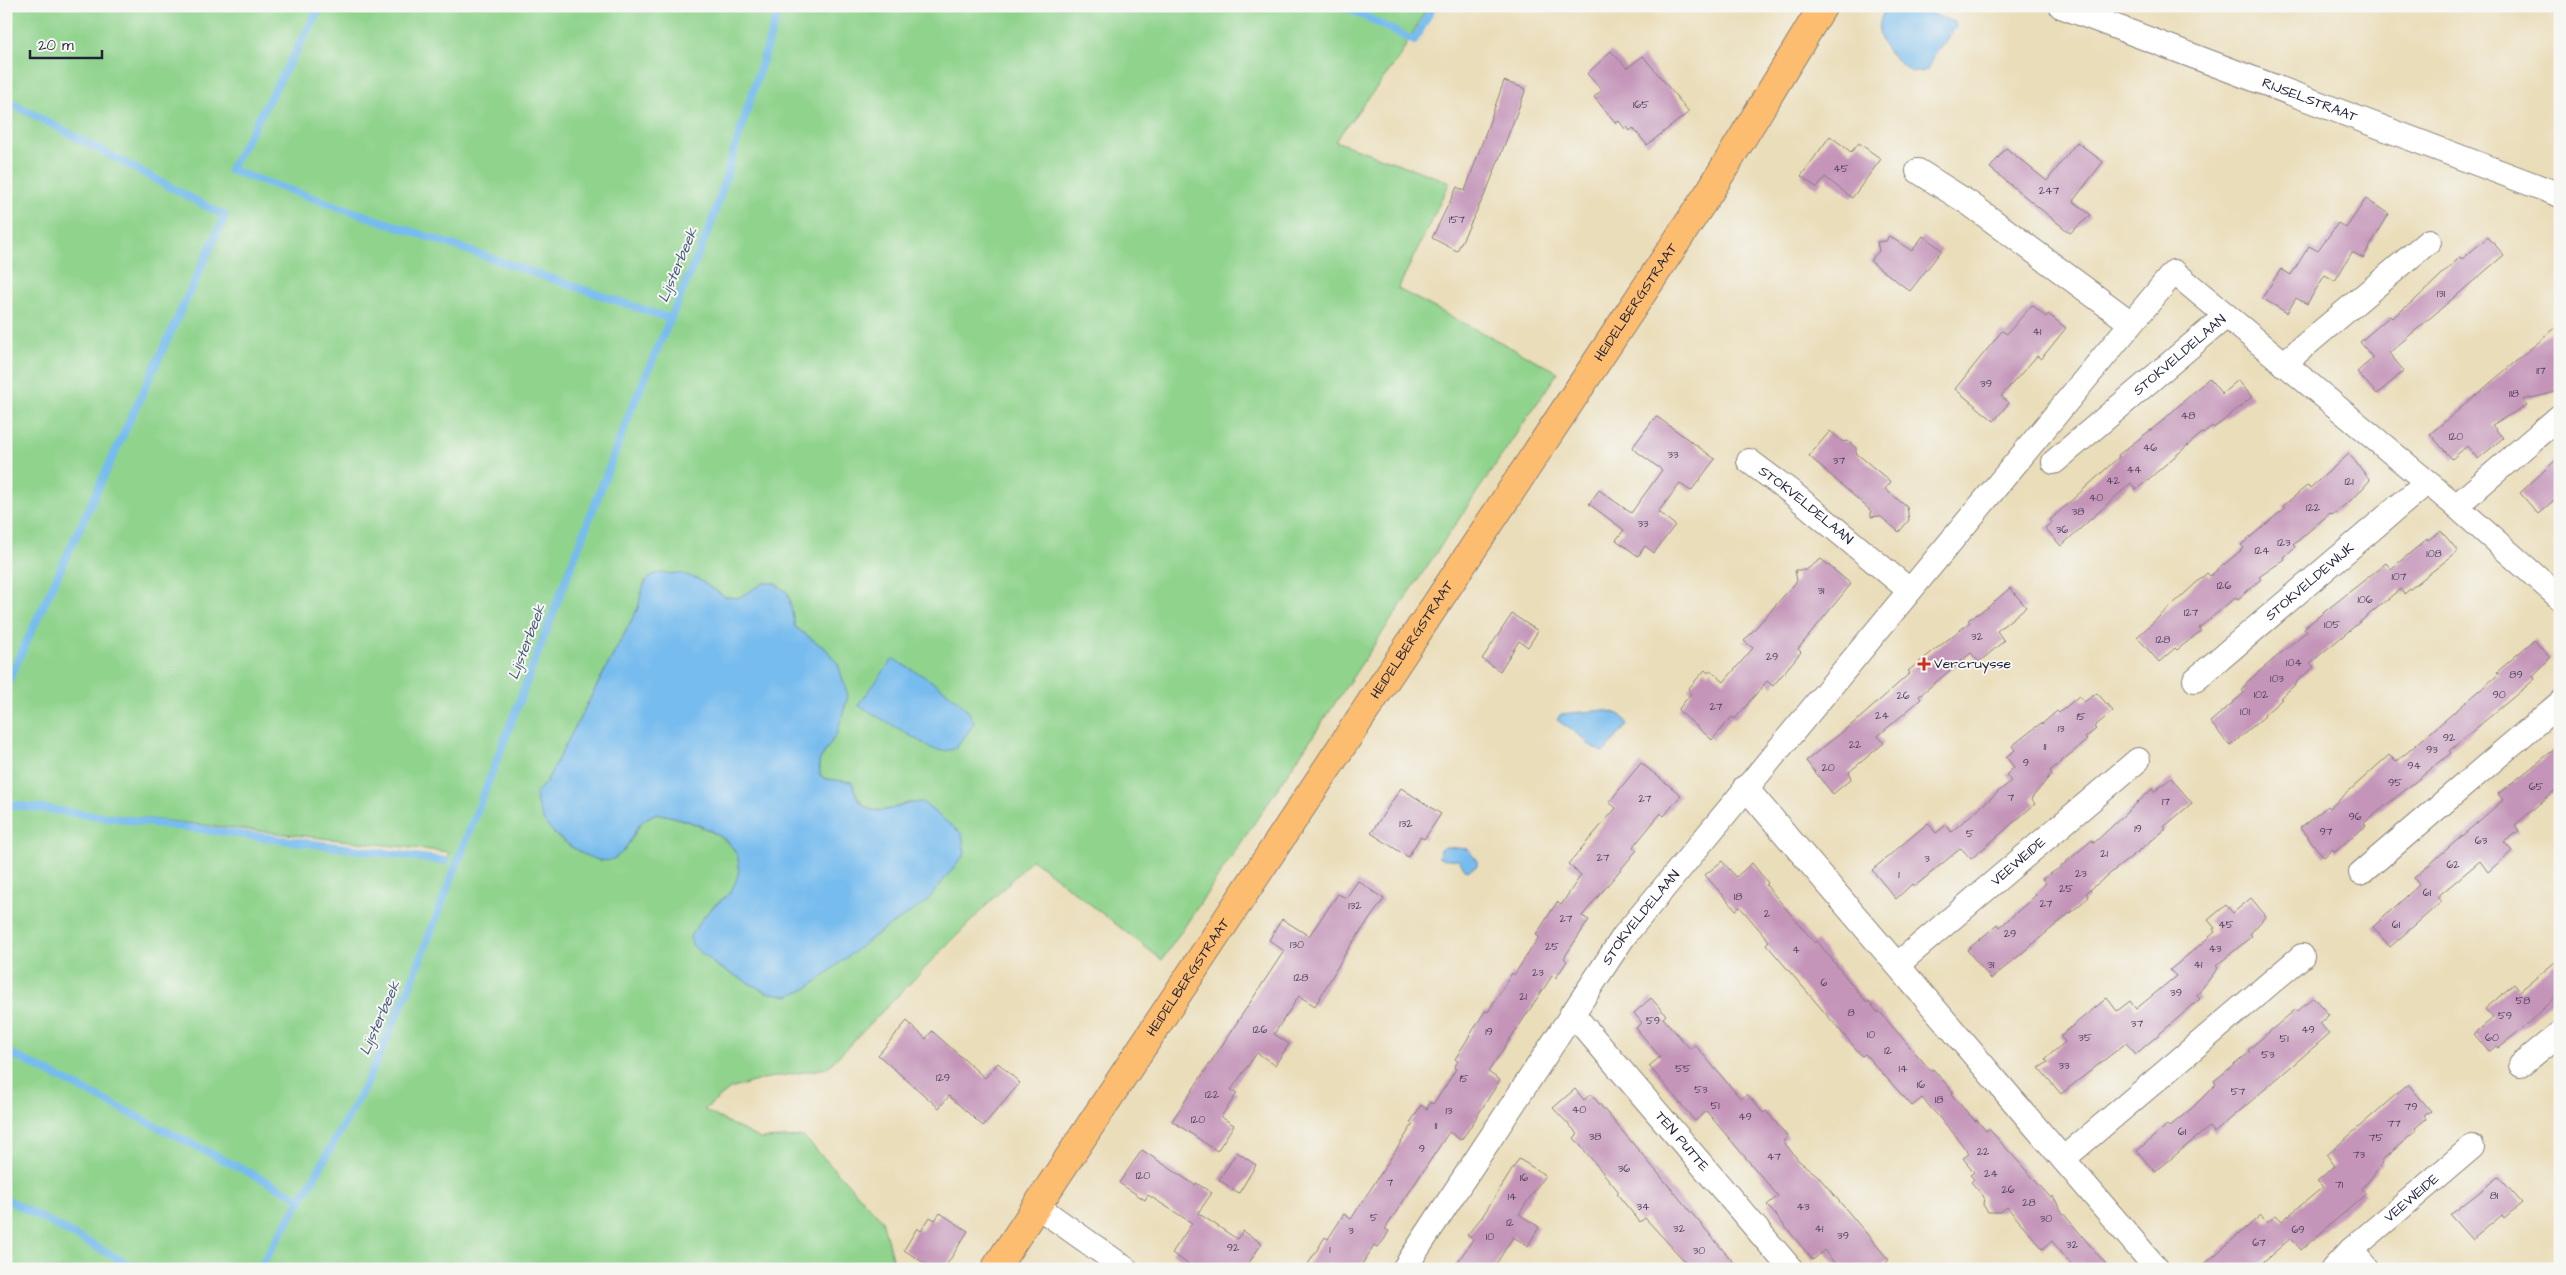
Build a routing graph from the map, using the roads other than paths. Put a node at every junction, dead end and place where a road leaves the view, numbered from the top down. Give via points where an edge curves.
1 (1823, 6) edge
2 (2061, 6) edge
3 (1918, 171) dead end
4 (2560, 195) edge
5 (2429, 241) dead end
6 (2226, 316) junction
7 (2131, 323) junction
8 (2283, 364) junction
9 (2560, 416) edge
10 (1749, 461) dead end
11 (2054, 462) dead end
12 (2426, 483) junction
13 (2456, 506) junction
14 (1909, 590) junction
15 (2560, 598) edge
16 (2194, 680) dead end
17 (2560, 703) edge
18 (2138, 760) dead end
19 (1745, 787) junction
20 (2361, 873) dead end
21 (2302, 956) dead end
22 (1898, 964) junction
23 (1572, 1013) junction
24 (2560, 1033) edge
25 (2521, 1065) dead end
26 (2472, 1147) dead end
27 (2063, 1159) junction
28 (1037, 1206) junction
29 (2351, 1250) junction
30 (995, 1269) edge
31 (1126, 1269) edge
32 (1404, 1269) edge
33 (1791, 1269) edge
34 (2157, 1269) edge
35 (2333, 1269) edge
36 (2367, 1269) edge

1 - 28 main road, HEIDELBERGSTRAAT via 1710,191
2 - 4 street, RIJSELSTRAAT
3 - 7 street via 1970,204
5 - 8 street
6 - 7 street, STOKVELDELAAN via 2174,272
6 - 8 street
6 - 11 street, STOKVELDELAAN
7 - 14 street, STOKVELDELAAN
8 - 12 street
9 - 13 street
10 - 14 street, STOKVELDELAAN
12 - 13 street
12 - 16 street, STOKVELDEWIJK
13 - 15 street
14 - 19 street, STOKVELDELAAN
17 - 20 street
18 - 22 street, VEEWEIDE
19 - 22 street
19 - 23 street, STOKVELDELAAN via 1624,936
21 - 27 street
22 - 27 street
23 - 32 street, STOKVELDELAAN
23 - 33 street, TEN PUTTE
24 - 25 street
26 - 29 street, VEEWEIDE
27 - 34 street
28 - 30 main road, HEIDELBERGSTRAAT
28 - 31 street
29 - 35 street, VEEWEIDE
29 - 36 street

